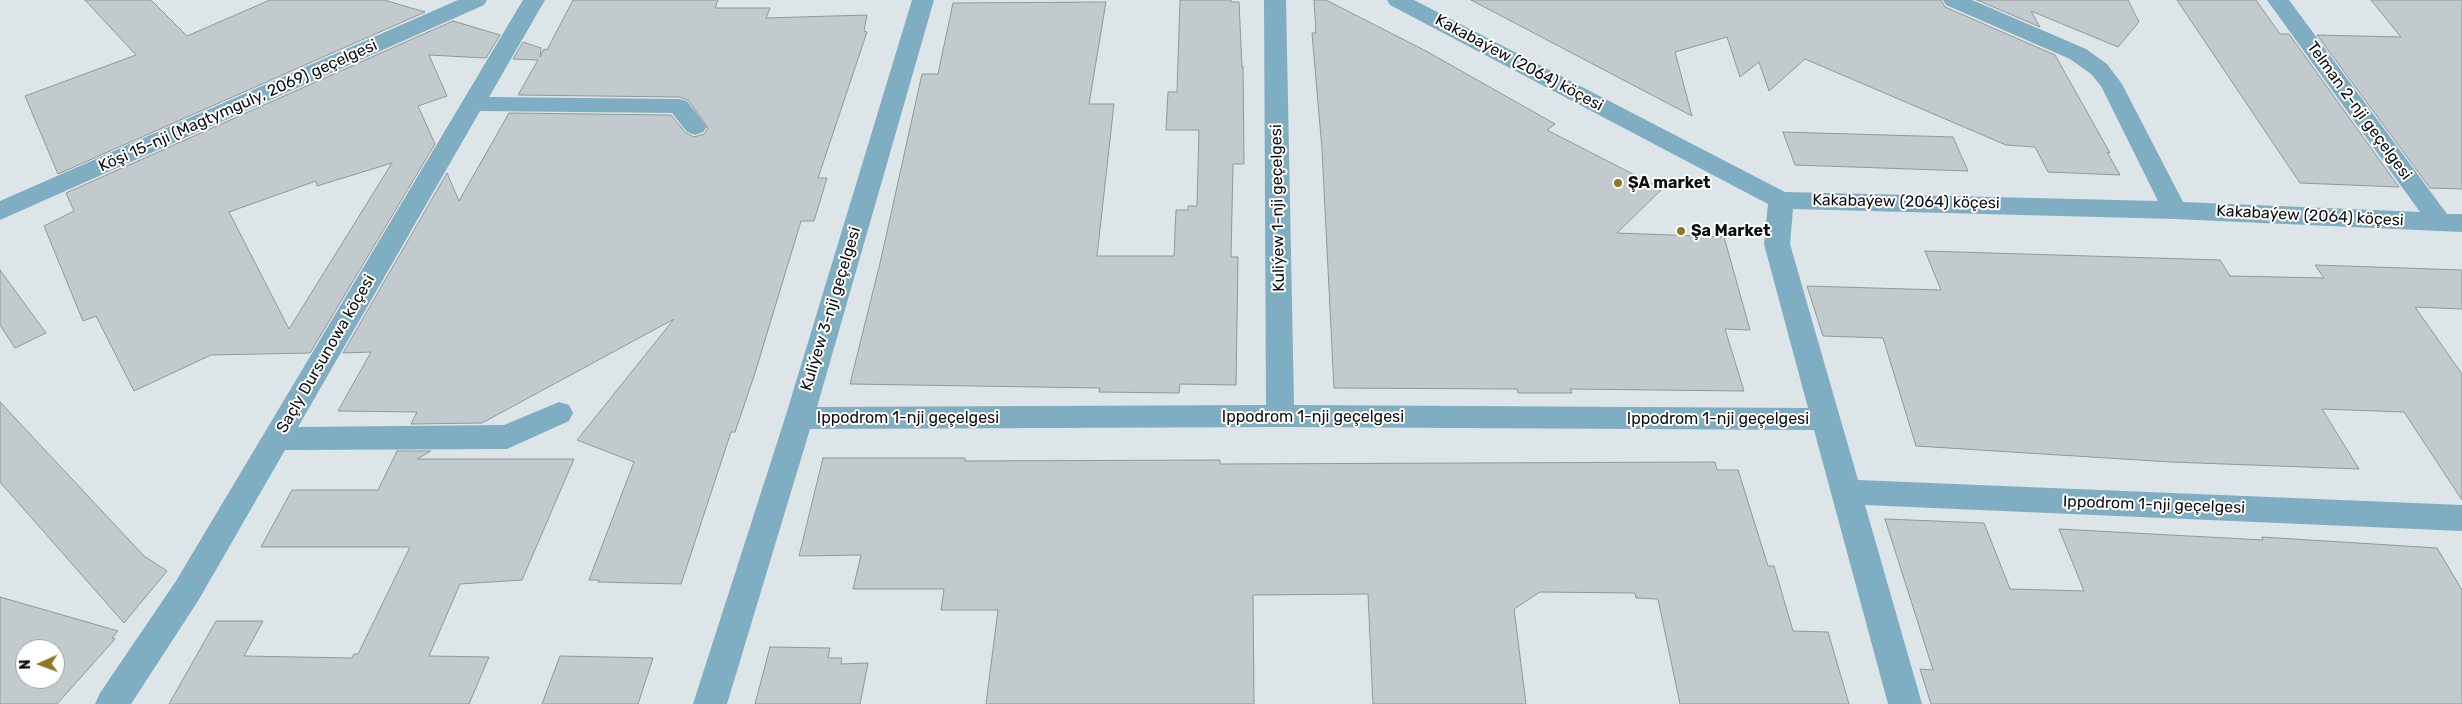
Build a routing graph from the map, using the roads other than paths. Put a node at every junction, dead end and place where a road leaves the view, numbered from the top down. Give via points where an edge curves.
1 (476, 0) edge
2 (534, 0) edge
3 (923, 0) edge
4 (1275, 0) edge
5 (1398, 0) edge
6 (1954, 0) edge
7 (2278, 0) edge
8 (473, 104) junction
9 (694, 127) dead end
10 (1781, 200) junction
11 (2174, 210) junction
12 (0, 212) edge
13 (2451, 223) edge
14 (559, 413) dead end
15 (1280, 416) junction
16 (799, 418) junction
17 (1826, 420) junction
18 (276, 439) junction
19 (1846, 492) junction
20 (2462, 518) edge
21 (112, 704) edge
22 (710, 704) edge
23 (1905, 704) edge

1 - 12 street, Köşi 15-nji (Magtymguly, 2069) geçelgesi
2 - 8 street, Saçly Dursunowa köçesi
3 - 16 street, Kuliýew 3-nji geçelgesi
4 - 15 street, Kuliýew 1-nji geçelgesi
5 - 10 street, Kakabaýew (2064) köçesi
6 - 11 street via 2078,54 2099,68 2112,84
7 - 13 street, Telman 2-nji geçelgesi
8 - 9 street via 679,106
8 - 18 street, Saçly Dursunowa köçesi
10 - 11 street, Kakabaýew (2064) köçesi
10 - 17 street via 1777,244
11 - 13 street, Kakabaýew (2064) köçesi
14 - 18 street via 507,437
15 - 16 street, Ippodrom 1-nji geçelgesi
15 - 17 street, Ippodrom 1-nji geçelgesi
16 - 22 street, Kuliýew 3-nji geçelgesi
17 - 19 street
18 - 21 street, Saçly Dursunowa köçesi via 187,591
19 - 20 street, Ippodrom 1-nji geçelgesi
19 - 23 street

